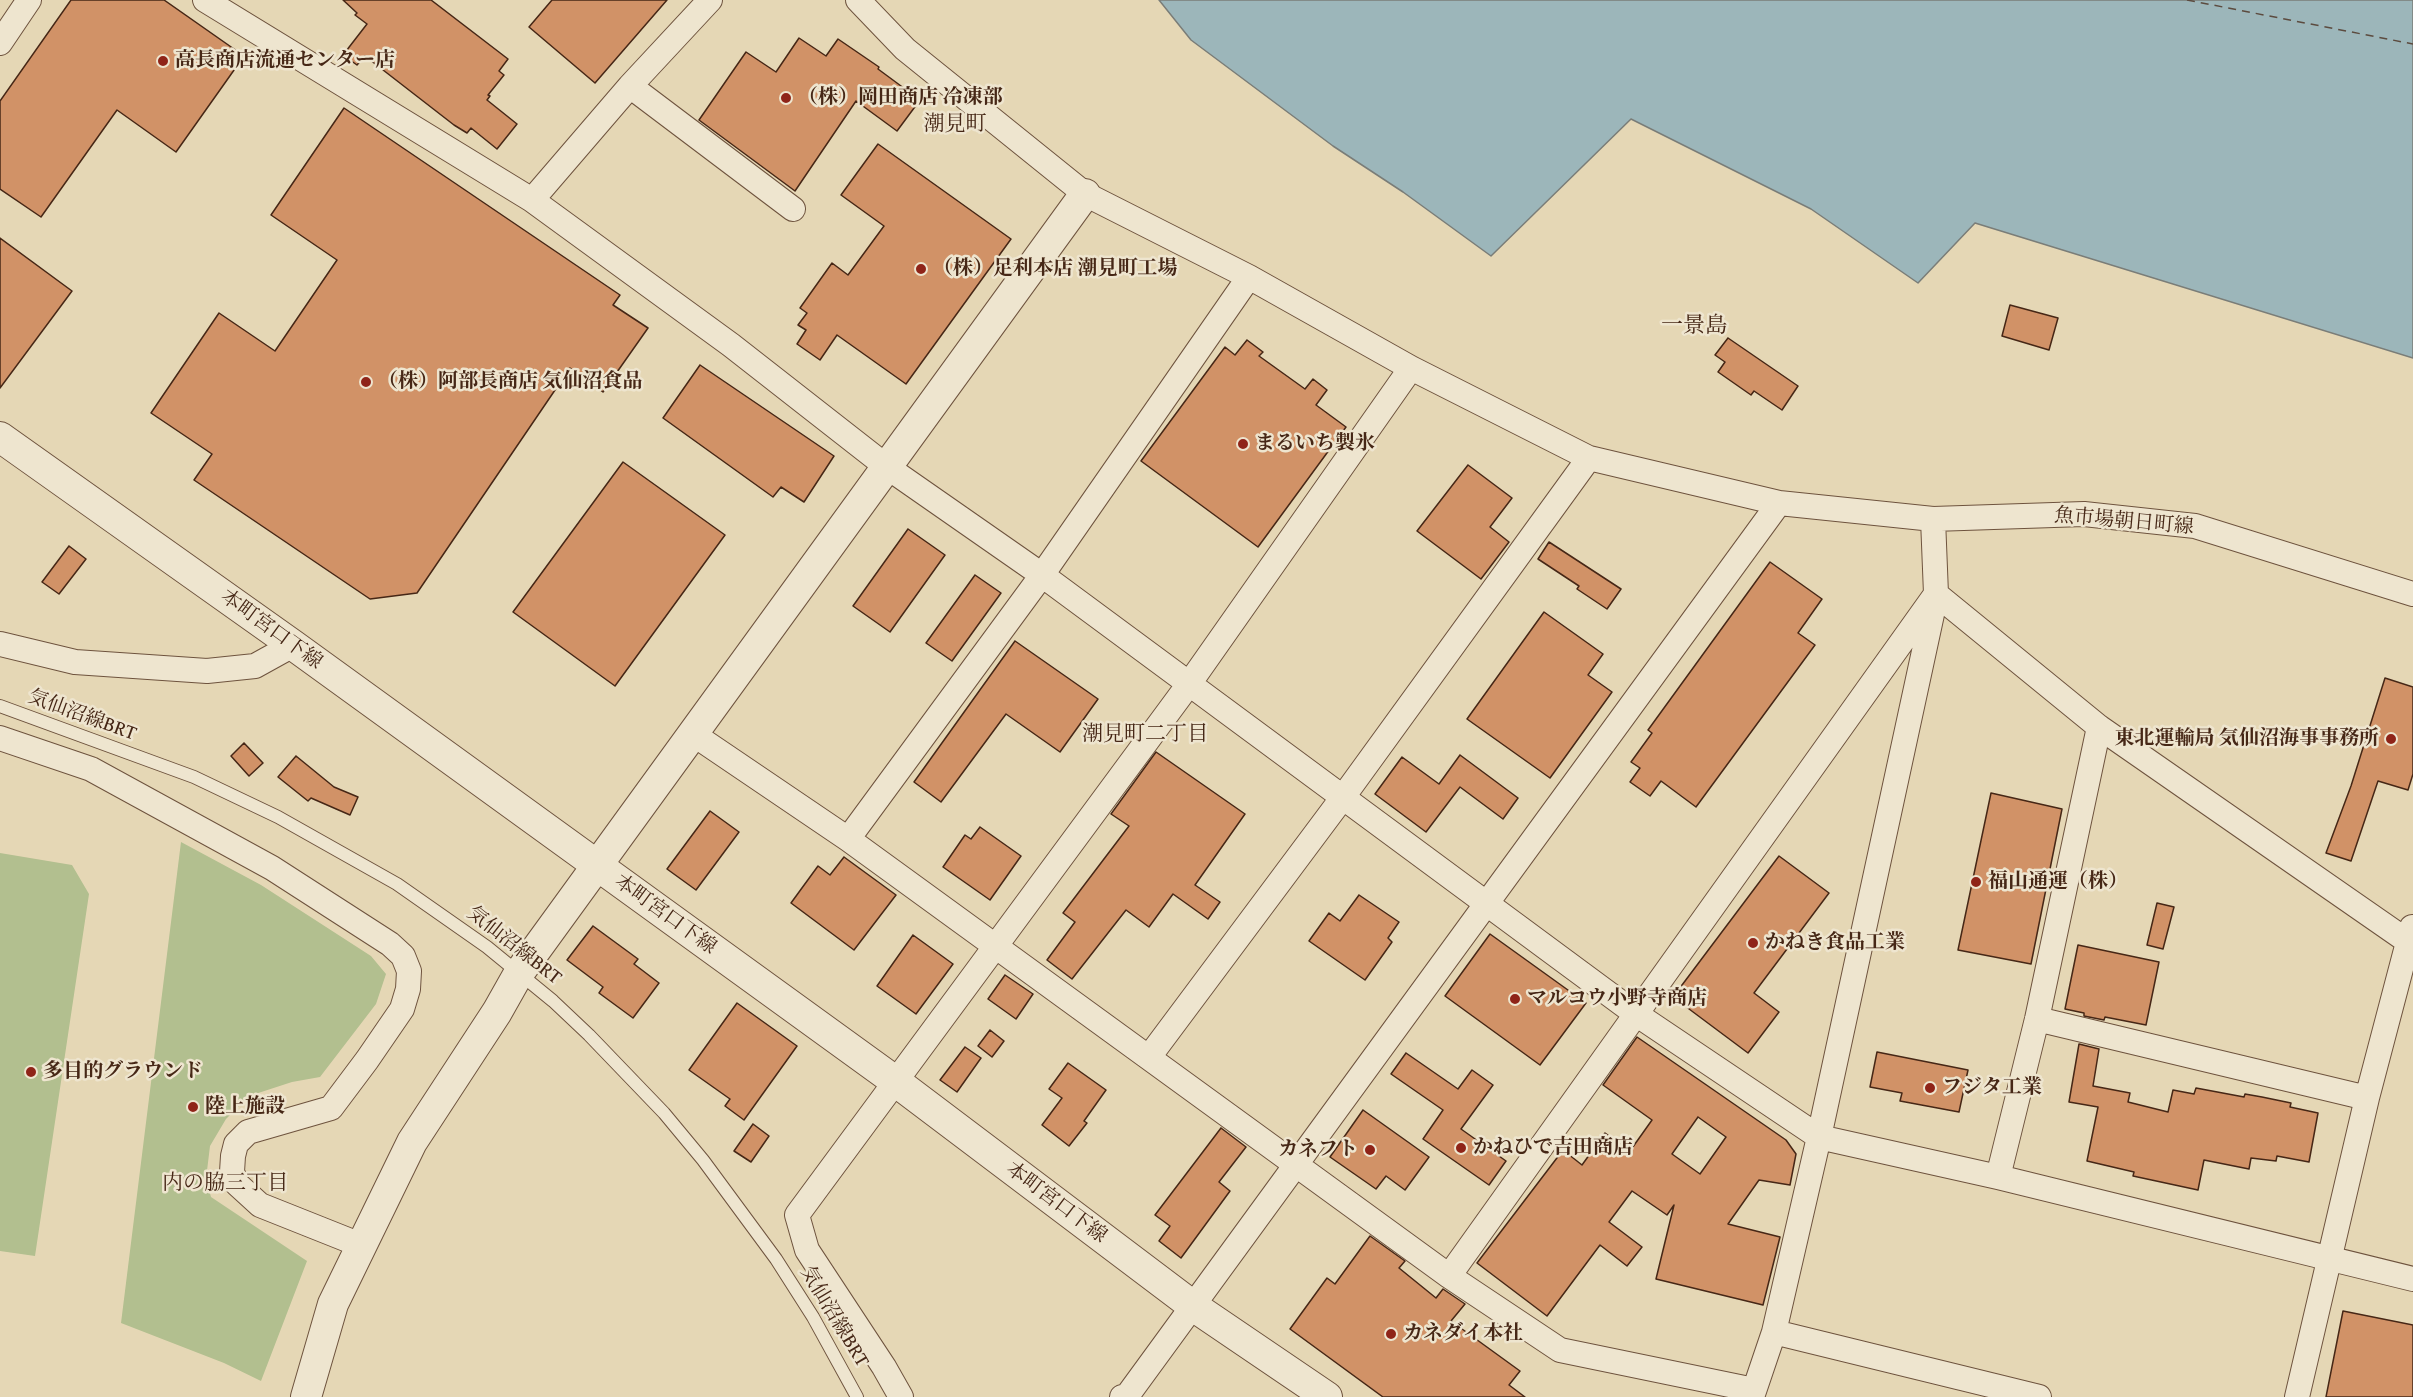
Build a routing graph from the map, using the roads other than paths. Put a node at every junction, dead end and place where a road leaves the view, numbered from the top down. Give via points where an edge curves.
1 (28, 0) edge
2 (205, 0) edge
3 (710, 0) edge
4 (858, 0) edge
5 (0, 43) edge
6 (630, 86) junction
7 (1085, 194) junction
8 (532, 200) junction
9 (793, 209) dead end
10 (1249, 277) junction
11 (1412, 368) junction
12 (1, 440) edge
13 (1589, 458) junction
14 (887, 467) junction
15 (1779, 503) junction
16 (1933, 519) junction
17 (1042, 575) junction
18 (1936, 594) junction
19 (2413, 594) edge
20 (0, 644) edge
21 (293, 645) junction
22 (1189, 684) junction
23 (0, 706) edge
24 (2099, 727) junction
25 (693, 734) junction
26 (0, 738) edge
27 (1343, 796) junction
28 (848, 839) junction
29 (598, 866) junction
30 (1487, 903) junction
31 (2411, 937) edge
32 (995, 945) junction
33 (519, 973) junction
34 (1636, 1014) junction
35 (2037, 1019) junction
36 (1149, 1057) junction
37 (895, 1081) junction
38 (2367, 1098) junction
39 (1819, 1137) junction
40 (1296, 1165) junction
41 (1998, 1177) junction
42 (363, 1246) junction
43 (2328, 1259) junction
44 (1449, 1276) junction
45 (2413, 1279) edge
46 (1193, 1306) junction
47 (1774, 1332) junction
48 (1753, 1393) edge
49 (306, 1397) edge
50 (857, 1397) edge
51 (901, 1397) edge
52 (1122, 1397) edge
53 (1327, 1397) edge
54 (2039, 1397) edge
55 (2297, 1397) edge

1 - 5 street
2 - 8 street
3 - 6 street
4 - 7 street, 魚市場朝日町線 via 905,49
6 - 8 street
6 - 9 street
7 - 10 street, 魚市場朝日町線
7 - 14 street
8 - 14 street via 730,345
10 - 11 street, 魚市場朝日町線
10 - 17 street
11 - 13 street, 魚市場朝日町線
11 - 22 street
12 - 21 street, 本町宮口下線
13 - 15 street, 魚市場朝日町線
13 - 27 street
14 - 17 street
14 - 25 street
15 - 16 street, 魚市場朝日町線
15 - 30 street
16 - 18 street
16 - 19 street, 魚市場朝日町線 via 2084,514 2195,526
17 - 22 street
17 - 28 street
18 - 24 street
18 - 34 street
18 - 39 street
20 - 21 street via 75,662 207,671 255,666
21 - 29 street, 本町宮口下線
22 - 27 street
22 - 32 street
23 - 33 lane, 気仙沼線BRT via 194,777 278,817 397,884
24 - 31 street
24 - 35 street
25 - 28 street
25 - 29 street
26 - 42 street via 101,774 272,868 403,956 409,970 402,1009 331,1108 248,1132 236,1144 233,1156 232,1172 237,1184 260,1205
27 - 30 street
27 - 36 street
28 - 32 street
29 - 33 street
29 - 37 street, 本町宮口下線
30 - 34 street
30 - 40 street
31 - 38 street
32 - 36 street
32 - 37 street
33 - 42 street via 412,1142
33 - 50 lane, 気仙沼線BRT via 628,1075 703,1160 776,1259
34 - 39 street
34 - 44 street
35 - 38 street
35 - 41 street
36 - 40 street
37 - 46 street, 本町宮口下線
37 - 51 street via 797,1215 807,1250
38 - 43 street
39 - 41 street
39 - 47 street
40 - 44 street
40 - 46 street
41 - 43 street
42 - 49 street via 333,1304
43 - 45 street
43 - 55 street
44 - 48 street via 1560,1350
46 - 52 street via 1127,1396
46 - 53 street, 本町宮口下線
47 - 48 street
47 - 54 street

